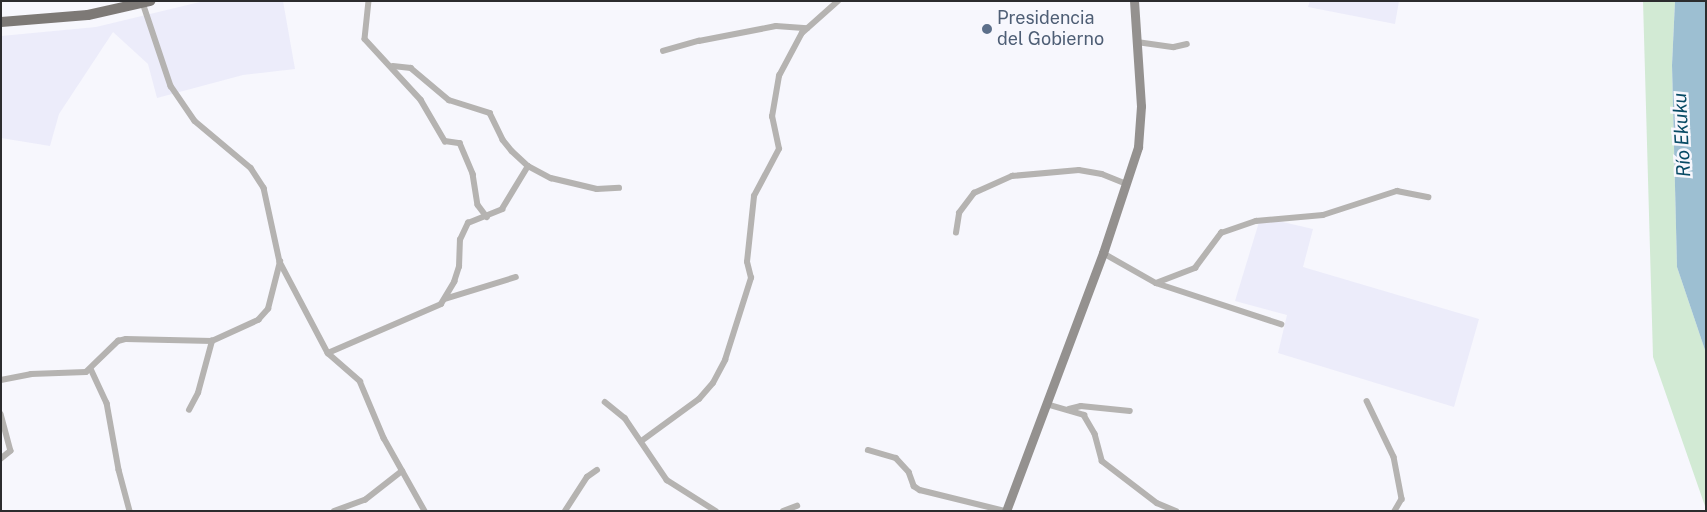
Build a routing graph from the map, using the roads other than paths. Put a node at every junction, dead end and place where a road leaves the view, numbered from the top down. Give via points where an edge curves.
1 (369, 1) edge
2 (838, 1) edge
3 (1134, 1) edge
4 (147, 2) edge
5 (1, 22) edge
6 (807, 28) junction
7 (1136, 42) junction
8 (1187, 44) dead end
9 (663, 51) dead end
10 (393, 66) junction
11 (528, 166) junction
12 (1127, 184) junction
13 (619, 188) dead end
14 (1428, 196) dead end
15 (487, 217) junction
16 (956, 233) dead end
17 (1103, 253) junction
18 (280, 262) junction
19 (516, 278) dead end
20 (1156, 282) junction
21 (445, 299) junction
22 (1281, 324) dead end
23 (212, 341) junction
24 (328, 353) junction
25 (91, 369) junction
26 (1, 380) edge
27 (1368, 401) dead end
28 (605, 402) dead end
29 (1046, 404) junction
30 (1069, 409) junction
31 (189, 410) dead end
32 (1130, 410) dead end
33 (1, 414) edge
34 (643, 440) junction
35 (868, 450) dead end
36 (1, 459) edge
37 (597, 470) dead end
38 (402, 471) junction
39 (797, 506) dead end
40 (130, 511) edge
41 (334, 511) edge
42 (425, 511) edge
43 (565, 511) edge
44 (716, 511) edge
45 (783, 511) edge
46 (1006, 511) edge
47 (1176, 511) edge
48 (1395, 511) edge

1 - 10 street via 365,38
2 - 6 street
3 - 7 main road
4 - 5 main road via 88,15
4 - 18 street via 171,86 195,121 250,168 264,188
6 - 9 street via 776,26 738,36 699,40
6 - 34 street via 779,76 772,117 779,149 754,196 747,262 750,278 725,360 699,399
7 - 8 street via 1174,47
7 - 12 main road via 1140,136
10 - 11 street via 411,68 449,100 490,113 503,140
10 - 15 street via 426,107 445,141 460,143 473,174 478,205
11 - 13 street via 551,178 597,189
11 - 15 street via 505,206
12 - 16 street via 1102,174 1079,170 1012,176 974,193 959,213
12 - 17 main road
14 - 20 street via 1397,191 1320,216 1256,220 1221,233 1195,268
15 - 21 street via 471,221 462,233 459,267
17 - 20 street
17 - 29 main road
18 - 23 street via 268,309 258,320
18 - 24 street
19 - 21 street
20 - 22 street
21 - 24 street via 435,308
23 - 25 street via 126,339 118,341
23 - 31 street via 198,393
24 - 38 street via 360,381
25 - 26 street via 76,375 31,374
25 - 40 street via 107,402
27 - 48 street via 1394,457 1402,499
28 - 34 street via 625,418
29 - 30 street
29 - 46 main road
30 - 32 street via 1081,406
30 - 47 street via 1084,415 1090,424 1102,462 1157,503
33 - 36 street via 11,451
34 - 44 street via 667,480
35 - 46 street via 896,458 920,490
37 - 43 street via 587,477
38 - 41 street via 365,500
38 - 42 street
39 - 45 street

